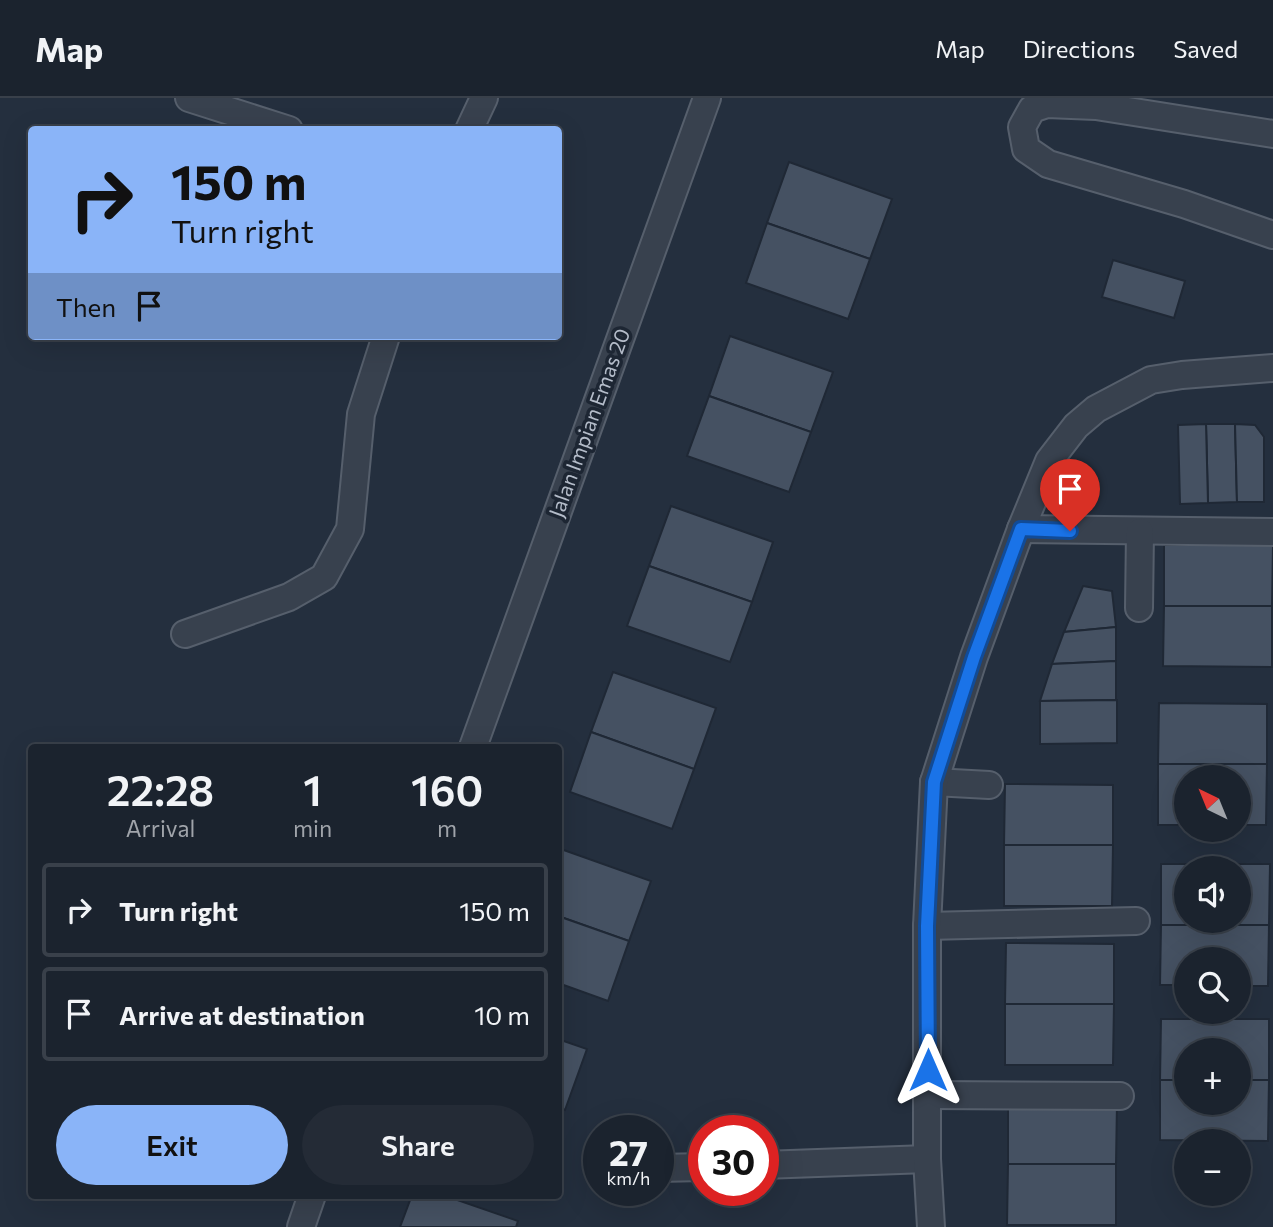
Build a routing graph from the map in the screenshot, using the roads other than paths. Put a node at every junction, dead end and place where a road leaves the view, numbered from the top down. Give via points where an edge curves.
1 (189, 98) edge
2 (484, 98) edge
3 (706, 99) edge
4 (276, 126) edge
5 (471, 126) edge
6 (1273, 134) edge
7 (1273, 235) edge
8 (385, 340) edge
9 (1273, 368) edge
10 (1021, 529) junction
11 (1140, 532) junction
12 (1273, 532) edge
13 (1139, 608) dead end
14 (184, 634) dead end
15 (474, 744) edge
16 (934, 782) junction
17 (989, 785) dead end
18 (1136, 921) dead end
19 (927, 926) junction
20 (928, 1095) junction
21 (1120, 1096) dead end
22 (927, 1159) junction
23 (779, 1164) edge
24 (311, 1199) edge
25 (301, 1227) edge
26 (931, 1227) edge

1 - 4 street
2 - 5 street
3 - 15 street, Jalan Impian Emas 20
6 - 7 street via 1096,106 1047,104 1032,109 1022,127 1026,149 1048,164
8 - 14 street via 361,414 350,529 324,577 289,597
9 - 10 street via 1151,380 1096,409 1049,461
10 - 11 street
10 - 16 street
11 - 12 street
11 - 13 street
16 - 17 street
16 - 19 street
18 - 19 street
19 - 20 street
20 - 21 street
20 - 22 street
22 - 23 street
22 - 26 street
24 - 25 street

